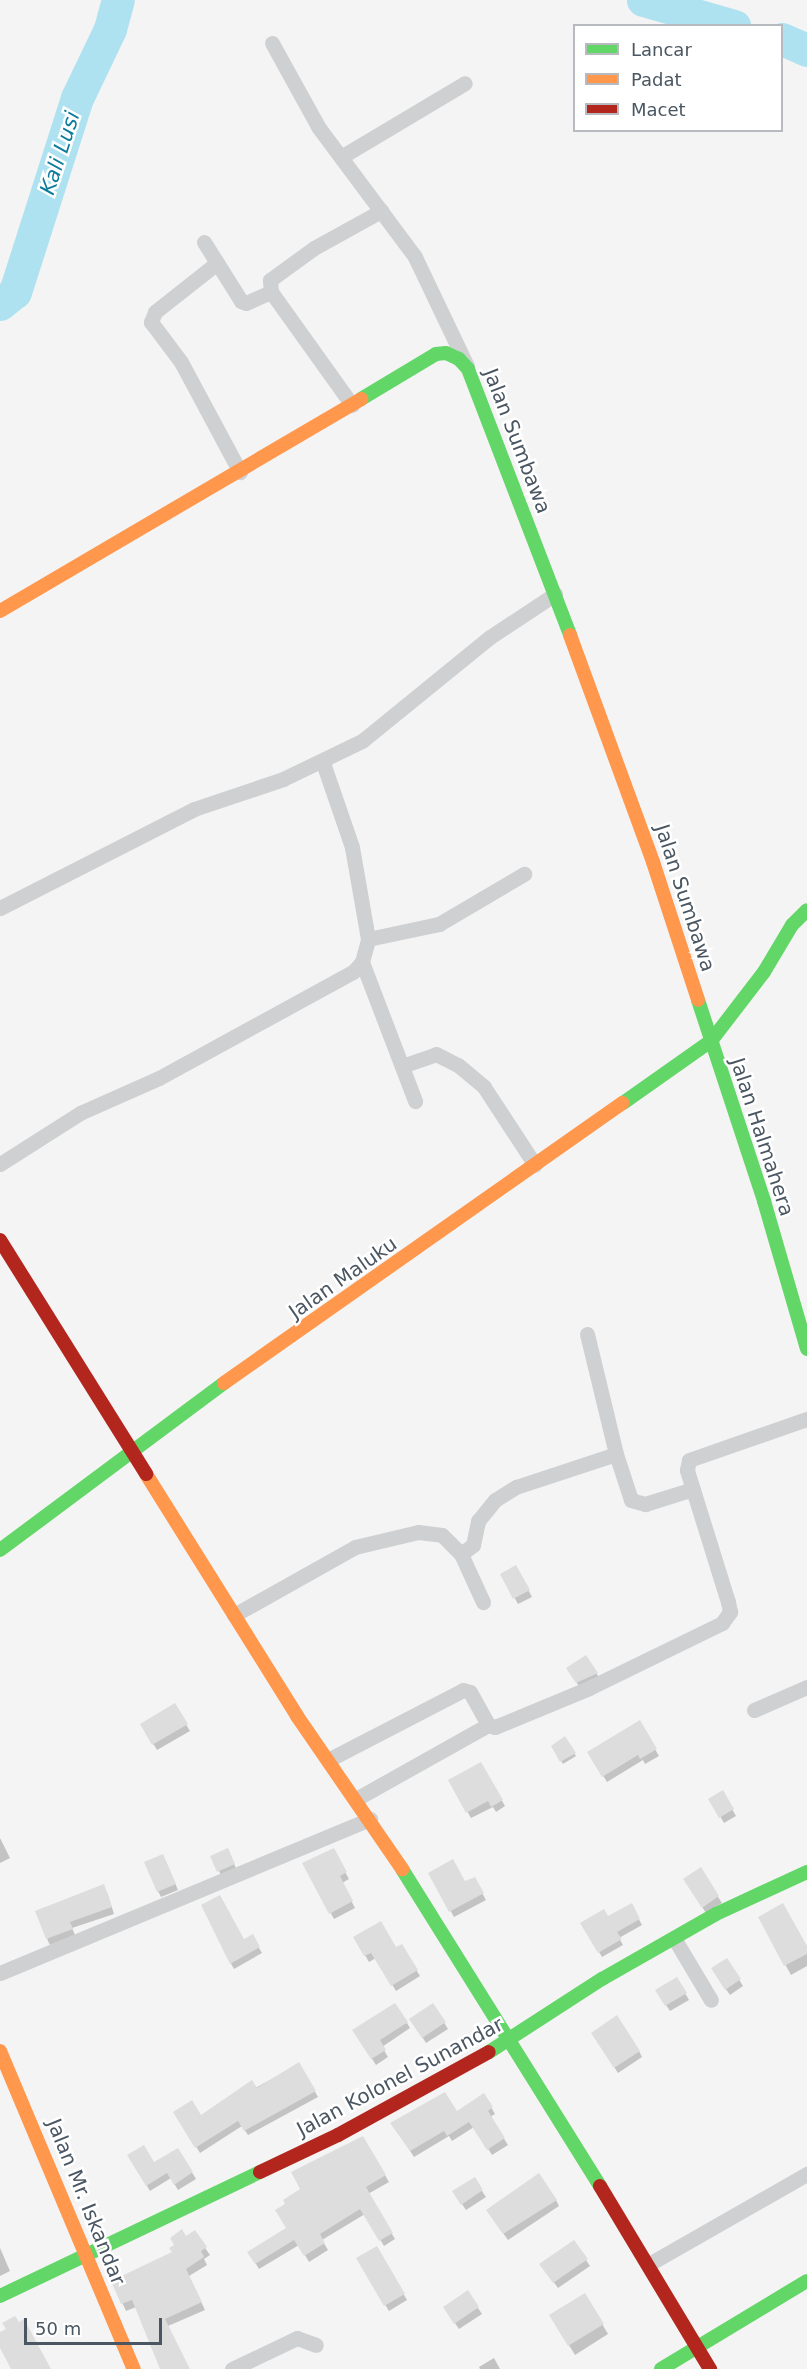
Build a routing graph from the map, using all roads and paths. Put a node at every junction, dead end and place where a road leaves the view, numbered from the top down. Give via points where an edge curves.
1 (272, 43) dead end
2 (465, 83) dead end
3 (341, 157) junction
4 (381, 211) junction
5 (204, 242) dead end
6 (217, 263) junction
7 (270, 292) junction
8 (468, 369) junction
9 (351, 405) junction
10 (240, 472) junction
11 (555, 594) junction
12 (0, 611) edge
13 (323, 763) junction
14 (524, 874) dead end
15 (0, 908) edge
16 (807, 910) edge
17 (368, 939) junction
18 (362, 962) junction
19 (711, 1041) junction
20 (402, 1066) junction
21 (416, 1101) dead end
22 (0, 1164) edge
23 (535, 1165) junction
24 (0, 1240) edge
25 (587, 1334) dead end
26 (807, 1349) edge
27 (807, 1419) edge
28 (131, 1449) junction
29 (616, 1454) junction
30 (693, 1489) junction
31 (0, 1550) edge
32 (461, 1554) junction
33 (483, 1602) dead end
34 (234, 1615) junction
35 (807, 1687) edge
36 (754, 1710) dead end
37 (488, 1725) junction
38 (328, 1760) junction
39 (356, 1799) junction
40 (370, 1819) junction
41 (807, 1872) edge
42 (674, 1938) junction
43 (0, 1972) edge
44 (711, 2000) dead end
45 (511, 2040) junction
46 (0, 2051) edge
47 (807, 2174) edge
48 (87, 2256) junction
49 (650, 2264) junction
50 (807, 2281) edge
51 (0, 2296) edge
52 (316, 2345) dead end
53 (698, 2349) junction
54 (134, 2369) edge
55 (232, 2369) edge
56 (661, 2369) edge
57 (710, 2369) edge

1 - 3 street via 319,128
2 - 3 street
3 - 4 street
4 - 7 street via 279,271 270,280
4 - 8 street via 415,257
5 - 6 street
6 - 7 street via 241,301 246,303
6 - 10 street via 155,312 151,322 181,362
7 - 9 street
8 - 9 main road, Jalan Sumbawa via 453,355 436,354
8 - 11 main road, Jalan Sumbawa
9 - 10 main road, Jalan Sumbawa
10 - 12 main road, Jalan Sumbawa
11 - 13 street via 490,637 362,741
11 - 19 main road, Jalan Sumbawa via 653,862
13 - 15 street via 194,809
13 - 17 street via 352,847
14 - 17 street via 439,924
16 - 19 main road, Jalan Maluku via 792,925 764,972
17 - 18 street
18 - 20 street
18 - 22 street via 353,972 159,1078 80,1113
19 - 23 main road, Jalan Maluku
19 - 26 main road, Jalan Halmahera
20 - 21 street
20 - 23 street via 436,1054 458,1065 484,1087
23 - 28 main road, Jalan Maluku
24 - 28 main road
25 - 29 street
27 - 30 street via 694,1456 687,1470
28 - 31 main road, Jalan Maluku
28 - 34 main road
29 - 30 street via 627,1490 638,1504
29 - 32 street via 516,1486 495,1500 478,1521 473,1545
30 - 37 street via 728,1602 727,1618 589,1688 495,1727
32 - 33 street
32 - 34 street via 435,1532 378,1539 330,1560
34 - 38 main road
35 - 36 street
37 - 38 street via 470,1692 463,1689
37 - 39 street
38 - 39 main road
39 - 40 main road
40 - 43 street
40 - 45 main road
41 - 42 main road, Jalan Kolonel Sunandar
42 - 44 street
42 - 45 main road, Jalan Kolonel Sunandar via 602,1979
45 - 48 main road, Jalan Kolonel Sunandar via 338,2135
45 - 49 main road
46 - 48 main road, Jalan Mr. Iskandar
47 - 49 street
48 - 51 main road, Jalan Kolonel Sunandar
48 - 54 main road, Jalan Mr. Iskandar
49 - 53 main road
50 - 53 main road
52 - 55 street via 297,2338
53 - 56 main road
53 - 57 main road

